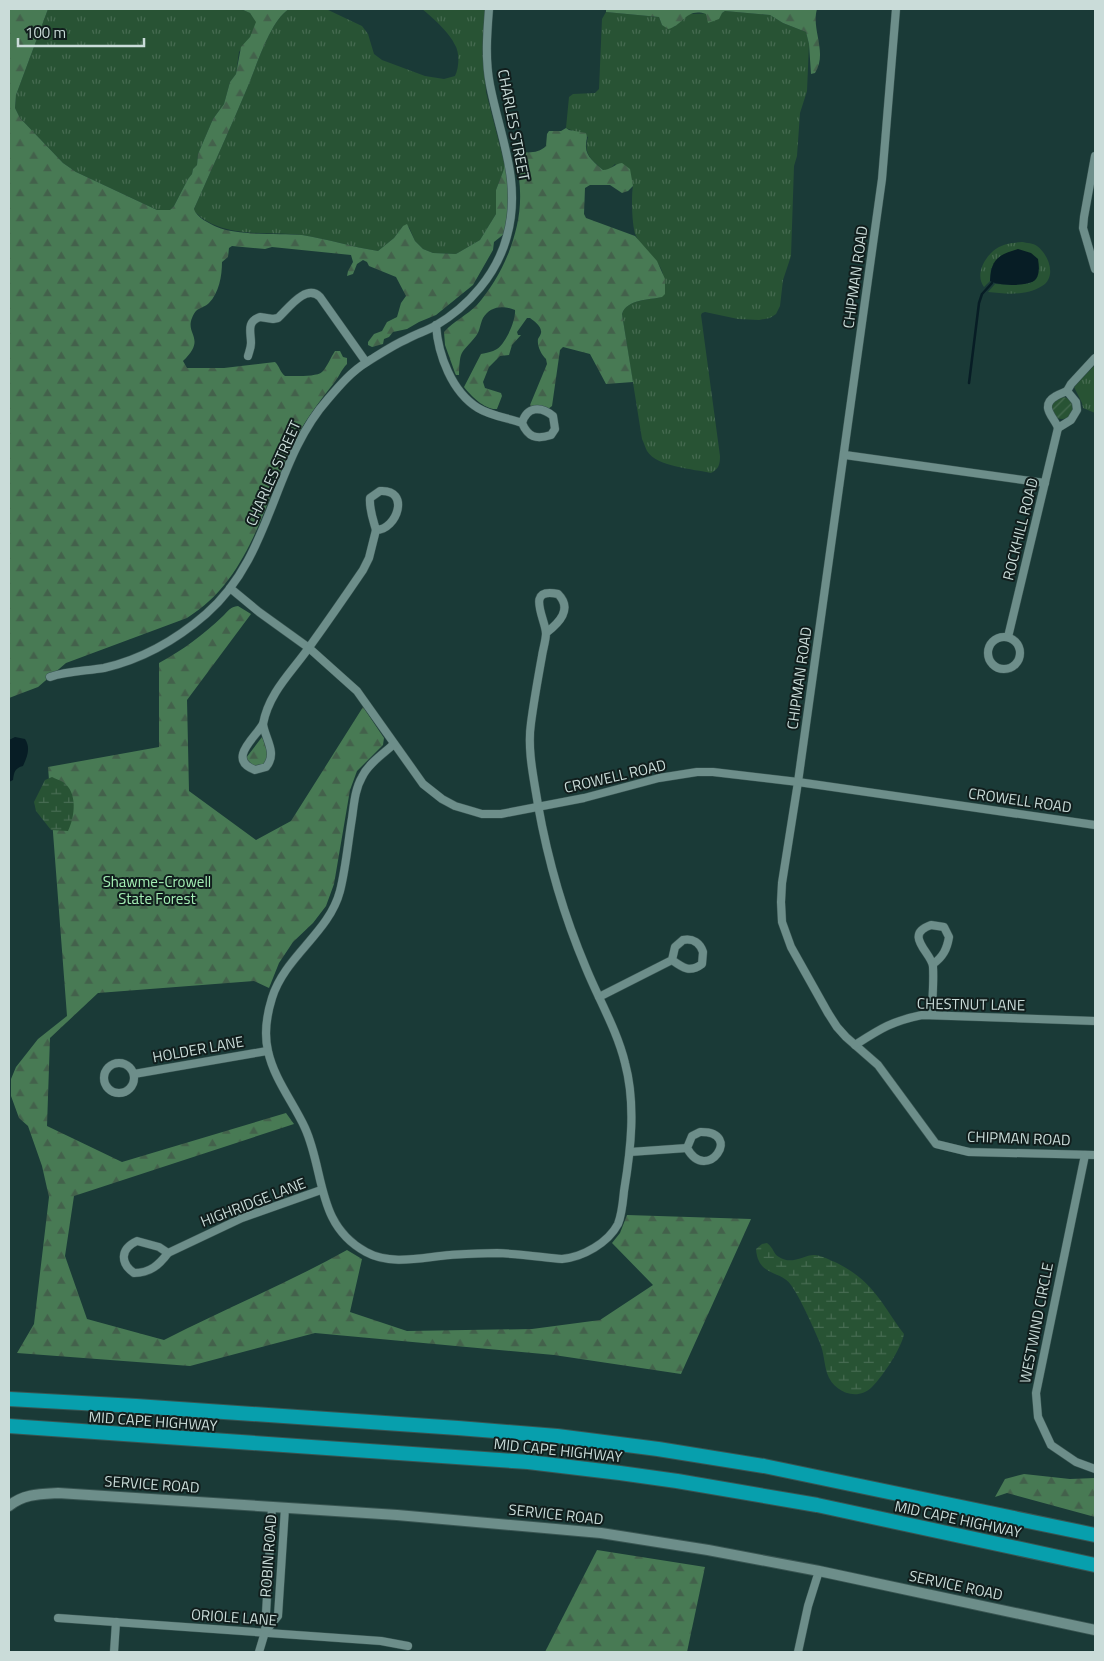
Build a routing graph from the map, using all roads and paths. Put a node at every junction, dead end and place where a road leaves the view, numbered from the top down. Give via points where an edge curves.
1 (489, 9) edge
2 (896, 9) edge
3 (1095, 156) edge
4 (1095, 269) edge
5 (436, 325) junction
6 (248, 356) dead end
7 (1095, 358) edge
8 (366, 362) junction
9 (1067, 390) junction
10 (522, 423) junction
11 (1058, 428) junction
12 (845, 455) junction
13 (1045, 483) junction
14 (376, 530) junction
15 (230, 588) junction
16 (546, 633) junction
17 (1008, 637) junction
18 (309, 648) junction
19 (50, 677) dead end
20 (263, 724) junction
21 (394, 744) junction
22 (798, 782) junction
23 (538, 807) junction
24 (1095, 825) edge
25 (672, 960) junction
26 (933, 964) junction
27 (599, 997) junction
28 (932, 1015) junction
29 (1095, 1021) edge
30 (854, 1045) junction
31 (268, 1051) junction
32 (134, 1074) junction
33 (687, 1148) junction
34 (630, 1152) junction
35 (1085, 1155) junction
36 (1095, 1155) edge
37 (321, 1190) junction
38 (168, 1253) junction
39 (9, 1399) edge
40 (9, 1426) edge
41 (1095, 1469) edge
42 (9, 1506) edge
43 (272, 1507) junction
44 (286, 1508) junction
45 (1095, 1536) edge
46 (1095, 1565) edge
47 (819, 1571) junction
48 (58, 1618) dead end
49 (116, 1622) junction
50 (1095, 1630) edge
51 (265, 1632) junction
52 (408, 1646) dead end
53 (114, 1652) edge
54 (259, 1652) edge
55 (798, 1652) edge

1 - 5 street, CHARLES STREET via 487,60 490,84 513,184 508,236 484,285
2 - 12 street, CHIPMAN ROAD via 882,179
3 - 4 street via 1083,228
5 - 8 street, CHARLES STREET
5 - 10 street via 443,360 460,392 479,409
6 - 8 street via 251,343 249,329 253,321 260,317 278,318 310,292 320,297
7 - 9 street
8 - 15 street, CHARLES STREET via 326,401 306,430 257,545
9 - 11 street via 1076,402 1077,410 1071,420
9 - 11 street via 1049,404 1048,412
10 - 10 street via 529,411 546,410 553,416 555,429 551,435 539,438 531,436
11 - 13 street, ROCKHILL ROAD
12 - 13 street
12 - 22 street, CHIPMAN ROAD
13 - 17 street, ROCKHILL ROAD
14 - 14 street via 370,498 380,491 389,491 397,499 397,514 385,528
14 - 18 street via 363,570
15 - 18 street, CROWELL ROAD
15 - 19 street, CHARLES STREET via 188,629 142,657 104,668
16 - 16 street via 538,602 546,593 558,594 563,599 564,610 555,626
16 - 23 street via 529,737
17 - 17 street via 995,639 989,647 990,660 999,668 1012,666 1020,657 1017,643
18 - 20 street via 271,698
18 - 21 street, CROWELL ROAD via 357,691
20 - 20 street via 247,743 244,752 246,765 255,770 266,767 271,760 271,748
21 - 23 street, CROWELL ROAD via 423,784 455,806 482,814
21 - 31 street via 361,777 336,903 290,962 275,988 268,1009
22 - 23 street, CROWELL ROAD via 697,772
22 - 24 street, CROWELL ROAD
22 - 30 street, CHIPMAN ROAD via 782,884 782,922 791,947 828,1013
23 - 27 street via 556,883
25 - 25 street via 675,947 683,940 693,940 703,952 702,964 696,968 684,968
25 - 27 street
26 - 26 street via 919,942 922,930 931,925 944,927 949,937 945,952
26 - 28 street
27 - 34 street via 625,1063 631,1117
28 - 29 street, CHESTNUT LANE
28 - 30 street, CHESTNUT LANE via 889,1024
30 - 35 street, CHIPMAN ROAD via 878,1065 936,1144 969,1152
31 - 32 street, HOLDER LANE
31 - 37 street via 280,1083 305,1128
32 - 32 street, HOLDER LANE via 133,1085 126,1092 115,1093 105,1082 107,1069 115,1064 129,1066
33 - 33 street via 692,1136 700,1132 714,1134 721,1145 717,1156 705,1161 691,1156
33 - 34 street
34 - 37 street via 618,1224 595,1247 572,1258 497,1253 409,1259 376,1256 343,1234 332,1218
35 - 36 street, CHIPMAN ROAD
35 - 41 street, WESTWIND CIRCLE via 1036,1393 1038,1417 1051,1445 1076,1462
37 - 38 street, HIGHRIDGE LANE via 242,1218
38 - 38 street, HIGHRIDGE LANE via 158,1266 141,1273 134,1273 124,1263 125,1249 137,1241
39 - 45 highway, MID CAPE HIGHWAY via 567,1437 764,1466
40 - 46 highway, MID CAPE HIGHWAY via 528,1462 620,1473 817,1505
42 - 43 street, SERVICE ROAD via 29,1496 58,1493
43 - 44 street, SERVICE ROAD
43 - 51 street, ROBIN ROAD
44 - 47 street, SERVICE ROAD via 592,1532
44 - 51 street, ROBIN ROAD via 278,1616
47 - 50 street, SERVICE ROAD
47 - 55 street
48 - 49 street, ORIOLE LANE
49 - 51 street, ORIOLE LANE
49 - 53 street
51 - 52 street, ORIOLE LANE
51 - 54 street, ROBIN ROAD

